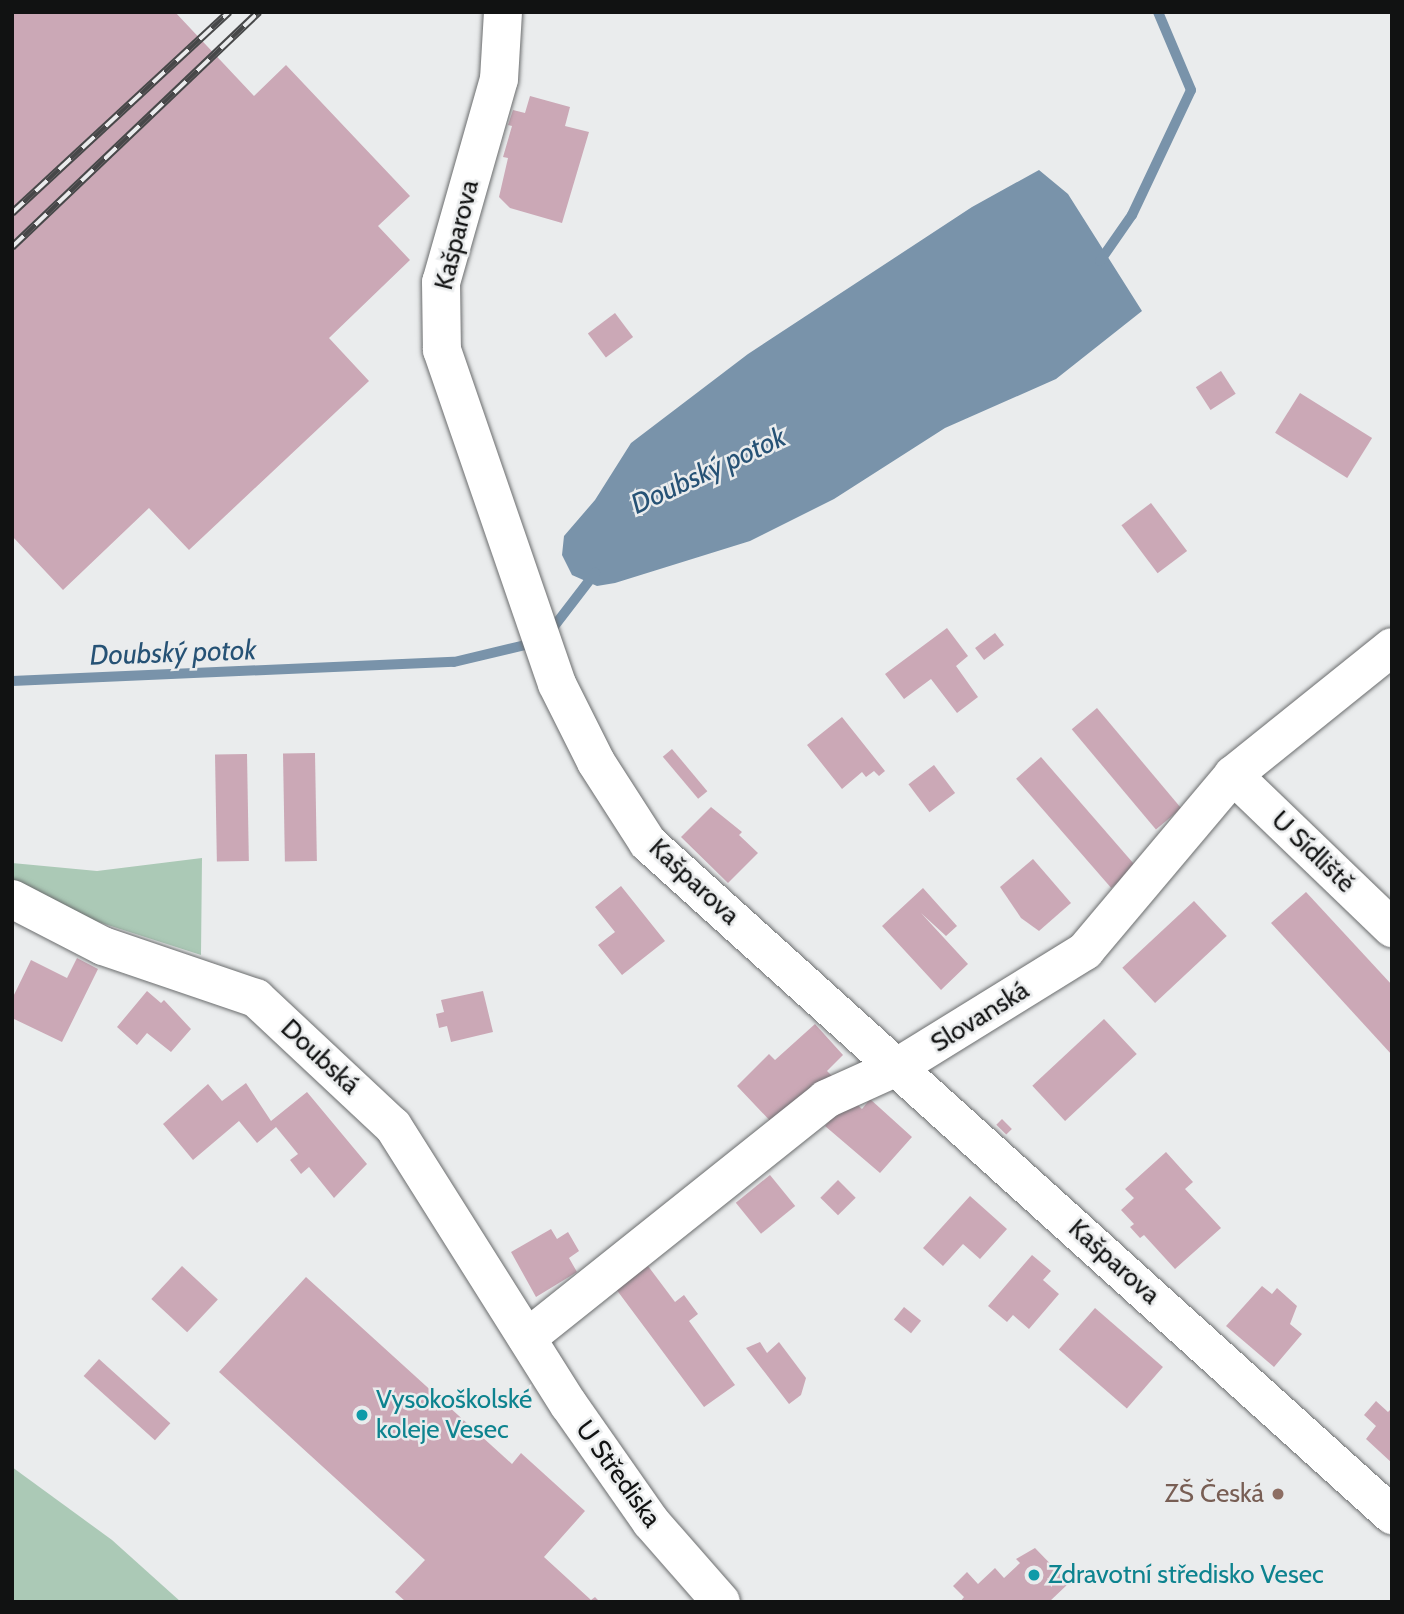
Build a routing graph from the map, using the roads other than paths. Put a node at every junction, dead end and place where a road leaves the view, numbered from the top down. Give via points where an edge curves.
1 (503, 12) edge
2 (1392, 647) edge
3 (1233, 775) junction
4 (12, 899) edge
5 (1392, 928) edge
6 (899, 1066) junction
7 (527, 1338) junction
8 (1392, 1516) edge
9 (721, 1602) edge

1 - 6 street, Kašparova via 499,79 441,282 442,351 557,684 596,762 648,843
2 - 3 street, Slovanská
3 - 5 street, U Sídliště
3 - 6 street, Slovanská via 1085,951
4 - 7 street, Doubská via 103,946 256,998 393,1126
6 - 7 street, Slovanská via 826,1099
6 - 8 street, Kašparova
7 - 9 street, U Střediska via 651,1522

